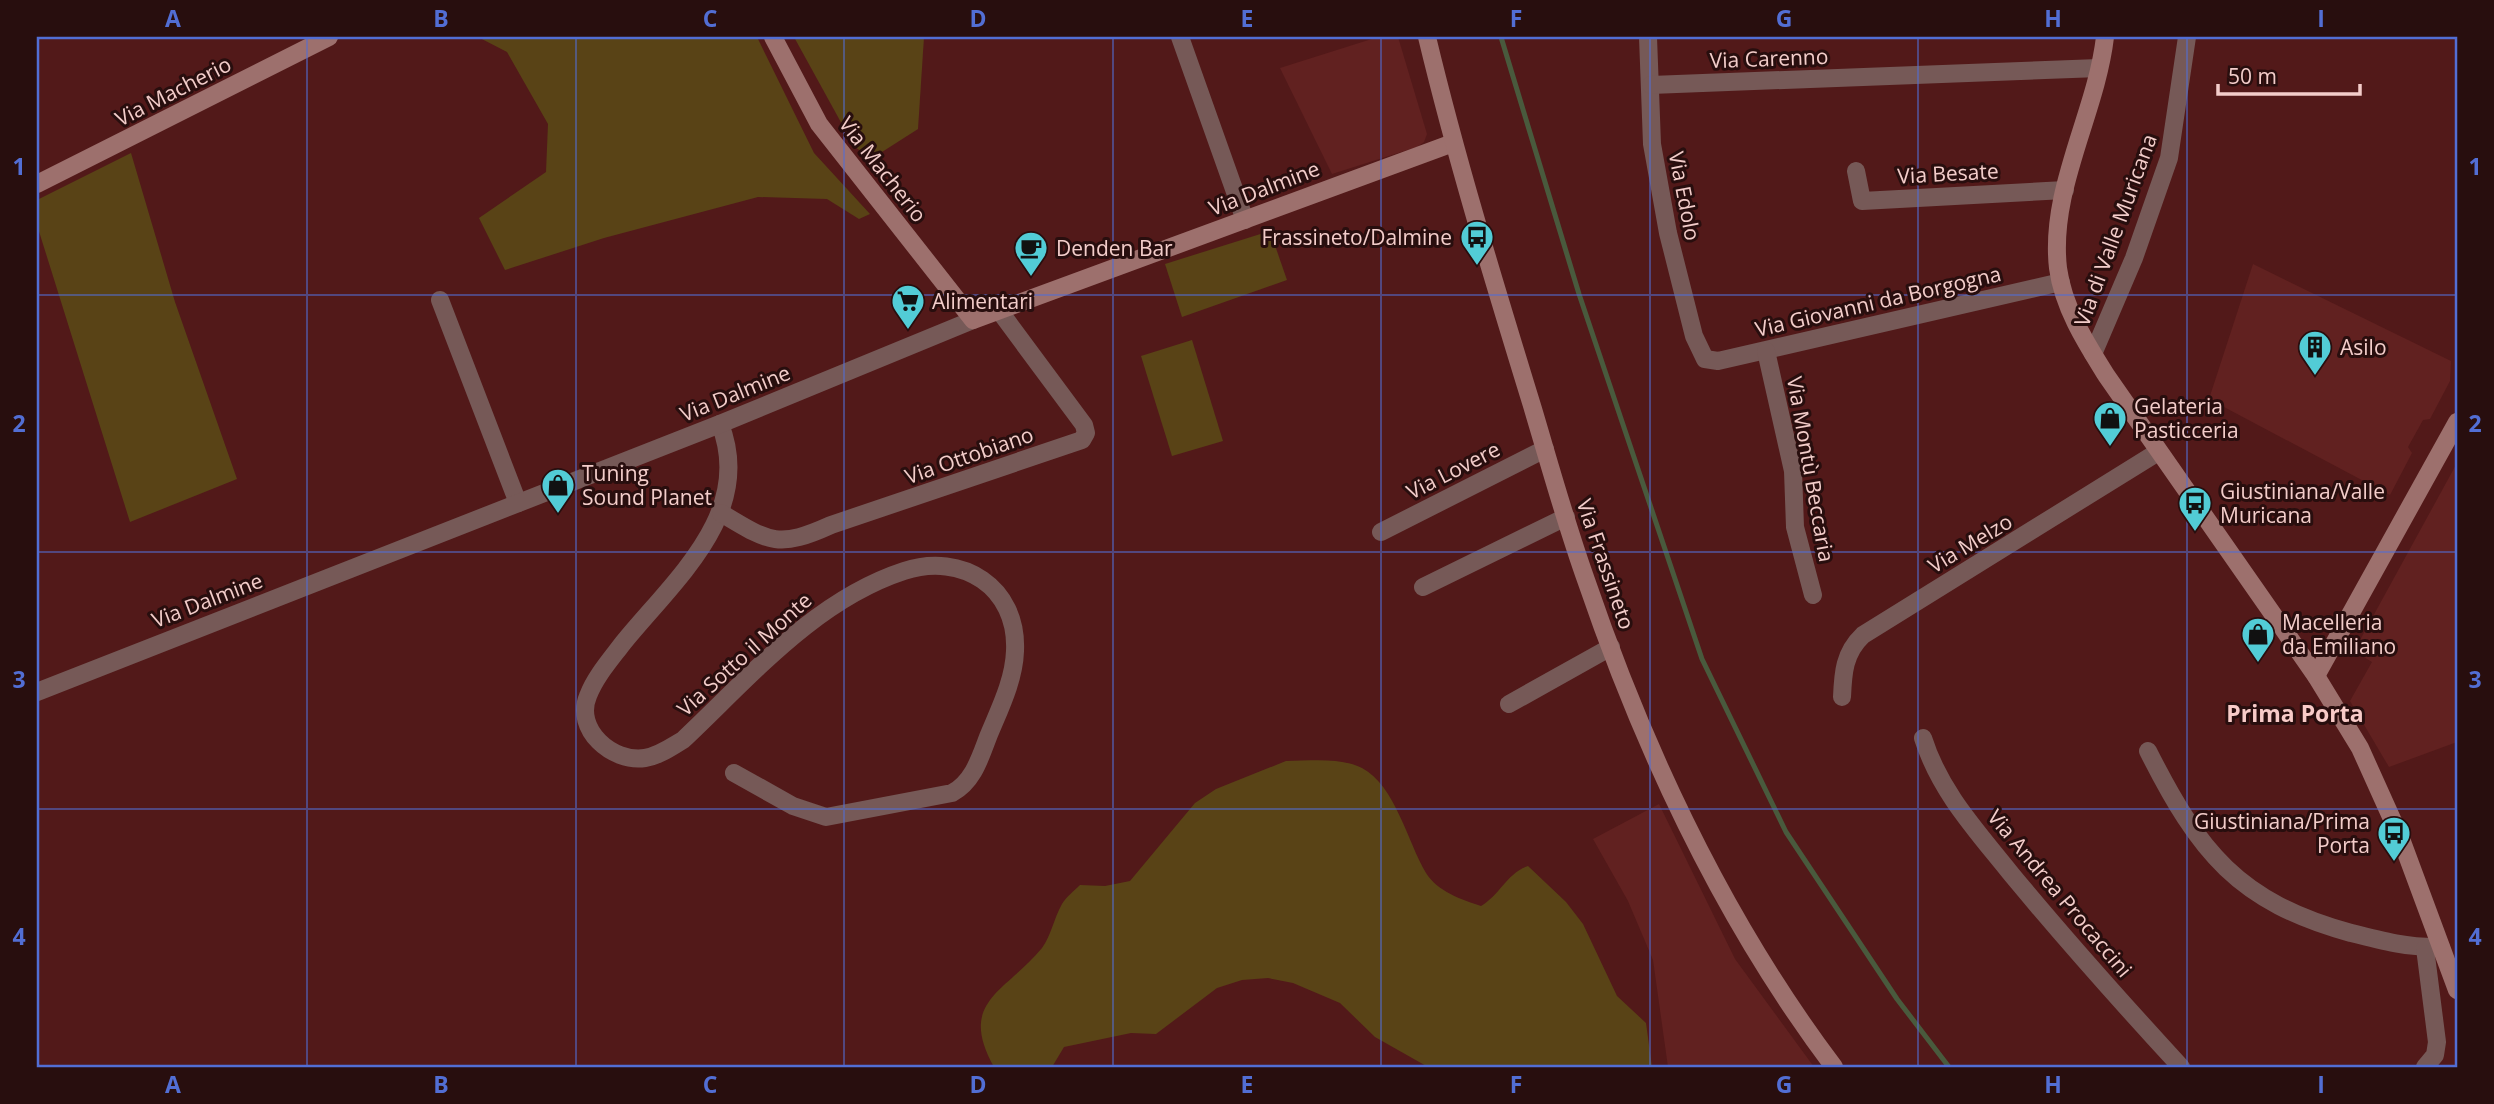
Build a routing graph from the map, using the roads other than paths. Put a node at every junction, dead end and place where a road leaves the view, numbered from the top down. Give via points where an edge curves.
1 (329, 37) edge
2 (773, 37) edge
3 (1180, 37) edge
4 (1427, 37) edge
5 (1648, 37) edge
6 (2105, 37) edge
7 (2187, 37) edge
8 (2099, 68) junction
9 (1651, 85) junction
10 (1453, 143) junction
11 (1856, 171) dead end
12 (37, 184) edge
13 (2065, 190) junction
14 (1245, 220) junction
15 (2061, 282) junction
16 (440, 300) dead end
17 (998, 309) junction
18 (973, 320) junction
19 (1766, 351) junction
20 (2093, 354) junction
21 (1705, 359) joint
22 (2457, 422) edge
23 (720, 424) junction
24 (1545, 449) junction
25 (2158, 452) junction
26 (518, 503) junction
27 (721, 513) junction
28 (1566, 517) junction
29 (1381, 532) dead end
30 (1423, 587) dead end
31 (1813, 595) dead end
32 (1611, 648) junction
33 (2316, 676) junction
34 (37, 692) edge
35 (1842, 697) dead end
36 (1509, 704) dead end
37 (1923, 738) dead end
38 (2148, 751) dead end
39 (734, 773) dead end
40 (2433, 947) junction
41 (2453, 965) edge
42 (2457, 990) edge
43 (1834, 1067) edge
44 (2181, 1067) edge
45 (2425, 1067) edge

1 - 12 street, Via Macherio
2 - 18 street, Via Macherio via 819,124
3 - 14 street
4 - 10 street, Via Frassineto
5 - 9 street, Via Edolo
6 - 8 street
7 - 20 street, Via di Valle Muricana via 2169,159
8 - 9 street, Via Carenno
8 - 13 street
9 - 21 street, Via Edolo via 1652,145 1668,233 1697,346
10 - 14 street, Via Dalmine
10 - 24 street, Via Frassineto
11 - 13 street, Via Besate via 1863,201
13 - 15 street via 2057,236
14 - 17 street, Via Dalmine
15 - 19 street, Via Giovanni da Borgogna
15 - 20 street
16 - 26 street
17 - 18 street, Via Dalmine
17 - 27 street, Via Ottobiano via 1084,425 1082,440 797,540 768,538
18 - 23 street, Via Dalmine
19 - 21 street, Via Giovanni da Borgogna via 1718,361
19 - 31 street, Via Montù Beccaria via 1795,480 1795,527
20 - 25 street
22 - 33 street
23 - 26 street, Via Dalmine
23 - 27 street, Via Sotto il Monte via 731,466
24 - 28 street, Via Frassineto
24 - 29 street, Via Lovere
25 - 33 street
25 - 35 street, Via Melzo via 1869,630 1848,654
26 - 34 street, Via Dalmine
27 - 39 street, Via Sotto il Monte via 704,544 588,694 584,713 588,726 600,743 616,754 647,758 674,746 822,612 869,585 912,568 950,565 980,576 1007,612 1016,648 1010,680 975,769 952,793 826,817 793,806
28 - 30 street
28 - 32 street, Via Frassineto
32 - 36 street
32 - 43 street, Via Frassineto via 1725,902 1780,993
33 - 40 street via 2379,786
37 - 44 street, Via Andrea Procaccini via 1937,777 1956,806
38 - 40 street via 2196,835 2254,892 2323,924 2391,944
40 - 41 street
40 - 45 street via 2437,1042 2435,1055
41 - 42 street

